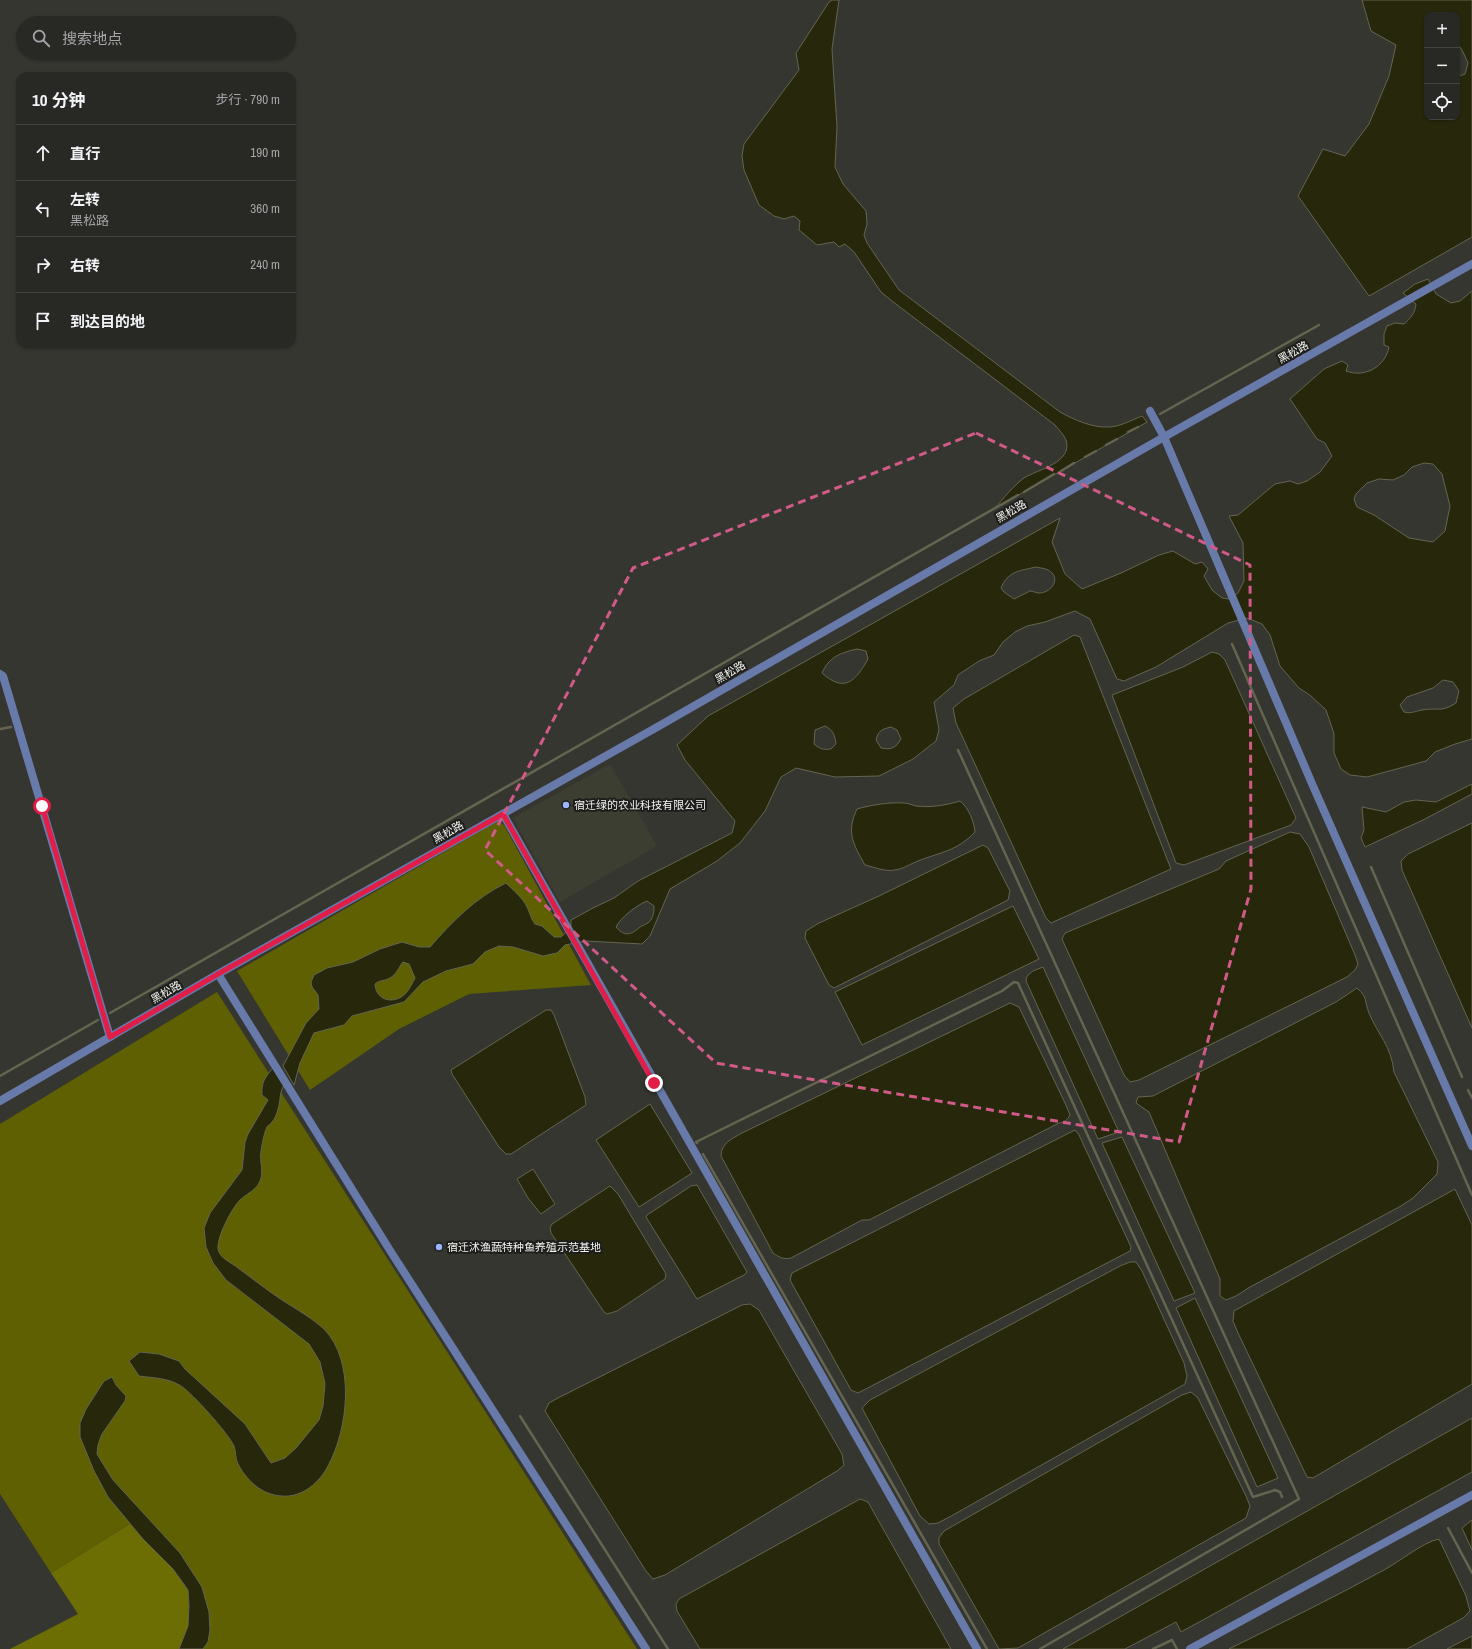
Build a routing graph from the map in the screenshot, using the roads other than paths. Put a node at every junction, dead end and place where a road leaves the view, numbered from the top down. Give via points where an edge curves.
1 (1472, 264) edge
2 (1150, 410) dead end
3 (1164, 437) junction
4 (0, 674) edge
5 (503, 814) junction
6 (218, 974) junction
7 (110, 1037) junction
8 (0, 1101) edge
9 (1472, 1146) edge
10 (1472, 1495) edge
11 (646, 1649) edge
12 (977, 1649) edge
13 (1190, 1649) edge

1 - 3 street, 黑松路
2 - 3 street
3 - 5 street, 黑松路
3 - 9 street
4 - 7 street via 3,676
5 - 6 street, 黑松路
5 - 12 street
6 - 7 street, 黑松路
6 - 11 street via 391,1252
7 - 8 street, 黑松路
10 - 13 street

